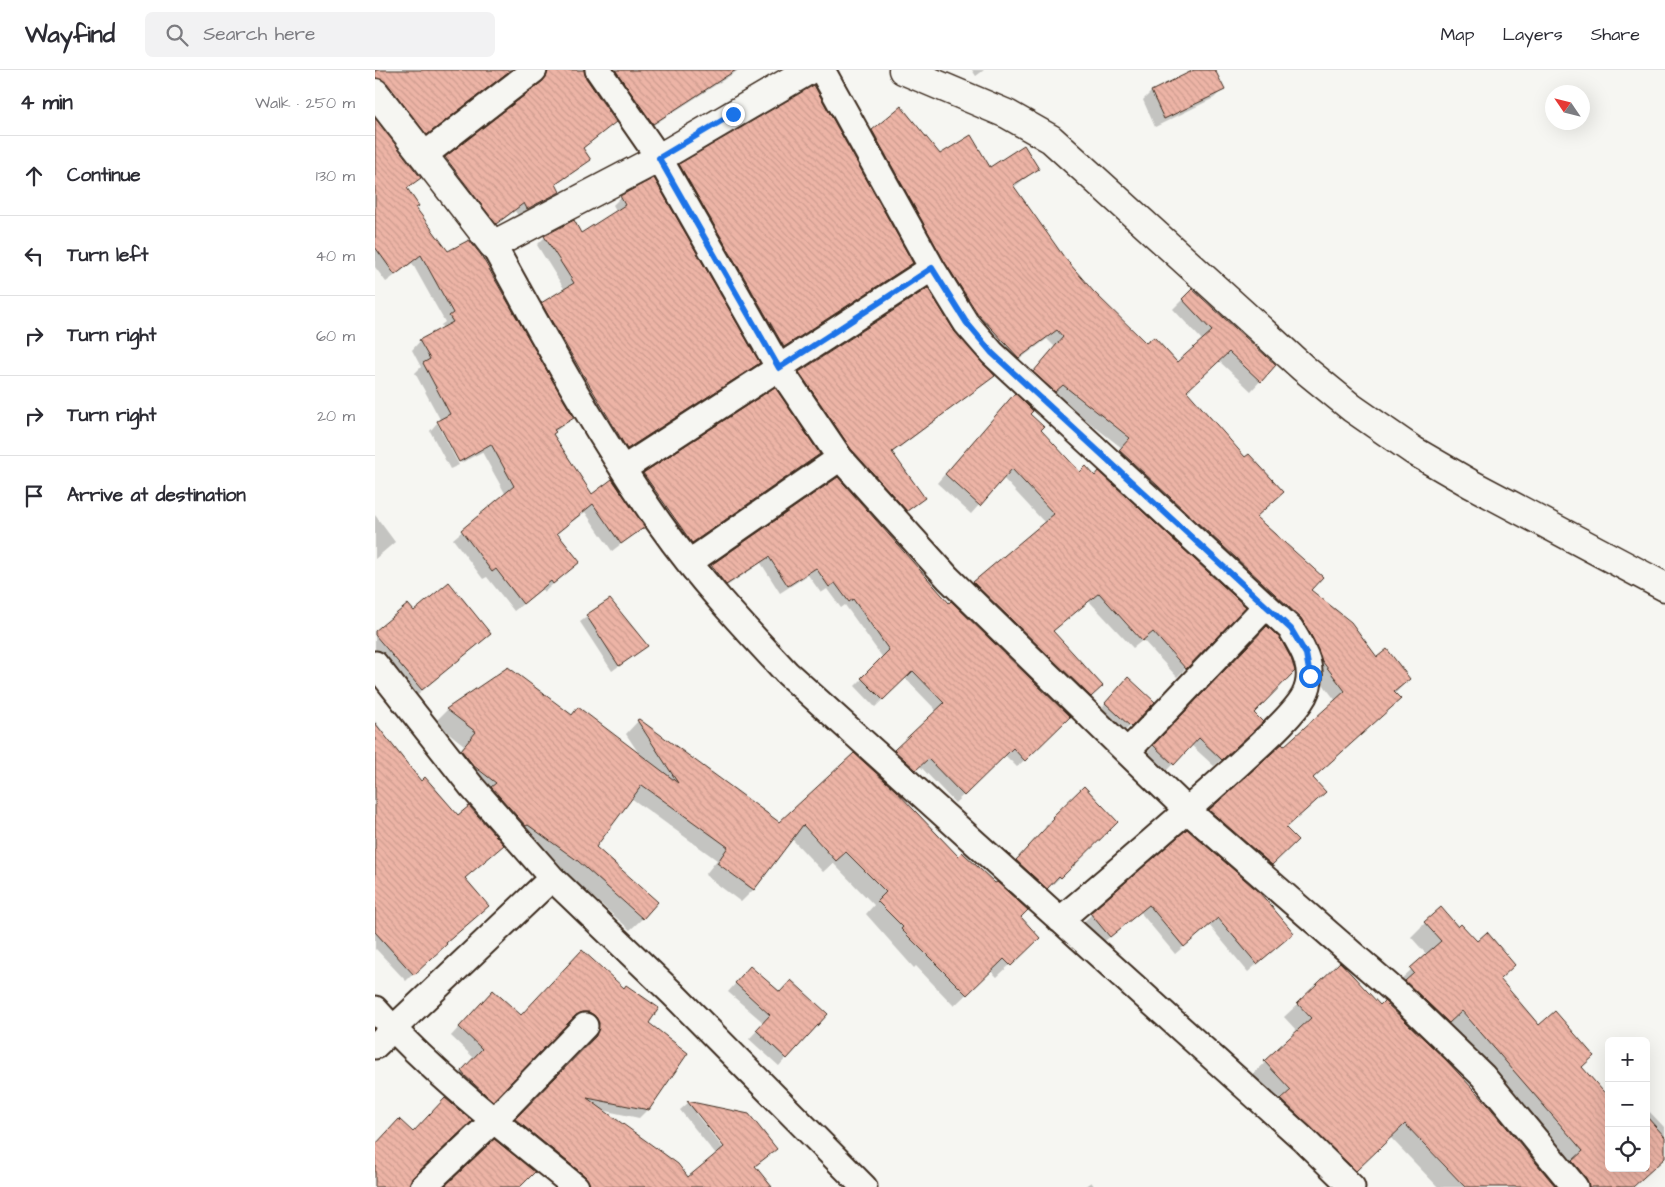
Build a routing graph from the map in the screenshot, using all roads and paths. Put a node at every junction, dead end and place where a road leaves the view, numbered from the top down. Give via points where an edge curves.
1 (534, 70) edge
2 (599, 70) edge
3 (809, 70) edge
4 (822, 70) edge
5 (903, 70) edge
6 (375, 93) edge
7 (423, 156) junction
8 (659, 158) junction
9 (493, 245) junction
10 (932, 268) junction
11 (779, 368) junction
12 (840, 458) junction
13 (623, 469) junction
14 (690, 562) junction
15 (1665, 587) edge
16 (1266, 606) junction
17 (375, 664) edge
18 (1127, 752) junction
19 (1188, 810) junction
20 (551, 878) junction
21 (1060, 920) junction
22 (375, 1009) edge
23 (585, 1026) dead end
24 (393, 1029) junction
25 (375, 1046) edge
26 (494, 1120) junction
27 (423, 1187) edge
28 (576, 1187) edge
29 (863, 1187) edge
30 (1352, 1187) edge
31 (1575, 1187) edge

1 - 7 street
2 - 8 street
3 - 8 street
4 - 10 street
5 - 15 street via 1007,114 1051,139 1303,368 1352,408 1415,451
6 - 7 street
7 - 9 street
8 - 9 street
8 - 11 street
9 - 13 street
10 - 11 street
10 - 16 street via 966,322 992,353
11 - 12 street
11 - 13 street
12 - 14 street
12 - 18 street via 948,578
13 - 14 street via 660,525
14 - 21 street via 729,612 787,673
16 - 18 street
16 - 19 street via 1291,629 1306,654 1310,676 1304,696 1273,732
17 - 20 street via 472,787
18 - 19 street
19 - 21 street
19 - 31 street via 1397,993 1483,1076
20 - 24 street
20 - 29 street via 673,994
21 - 30 street
22 - 24 street
23 - 26 street
24 - 25 street
24 - 26 street
26 - 27 street
26 - 28 street

